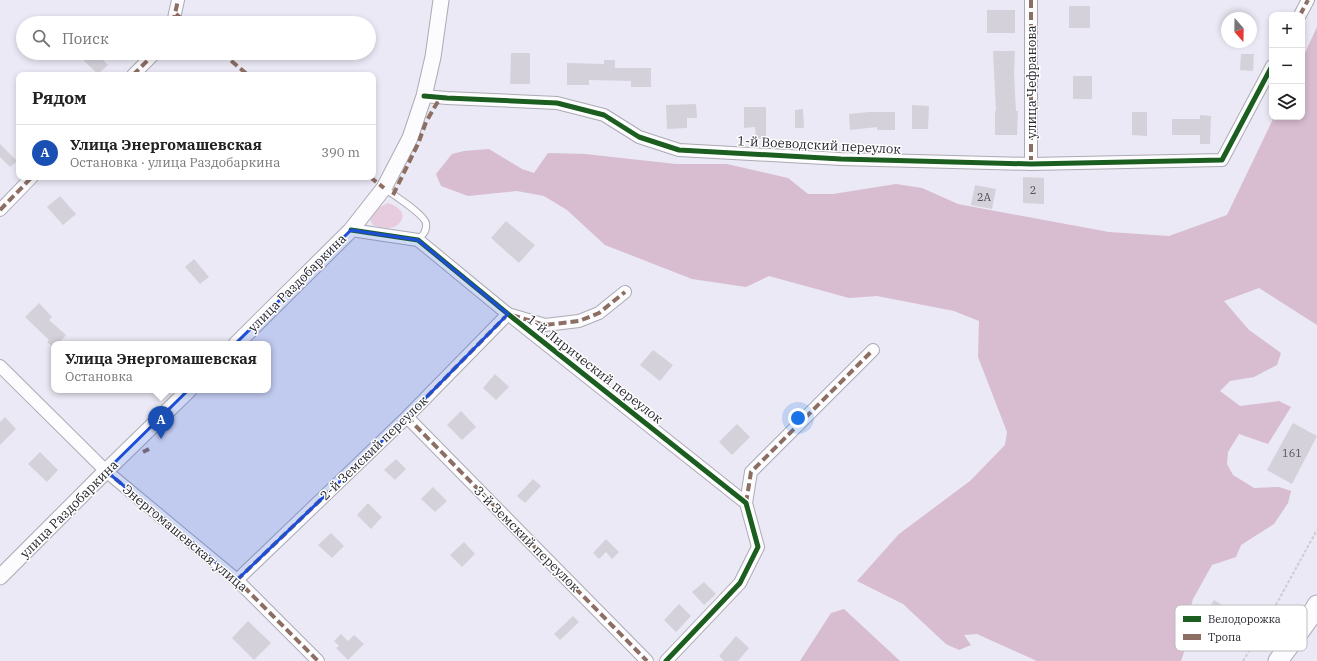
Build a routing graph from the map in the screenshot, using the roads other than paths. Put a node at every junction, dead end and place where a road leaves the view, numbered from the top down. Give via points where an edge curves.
1 (178, 0) edge
2 (441, 0) edge
3 (1031, 0) edge
4 (1308, 0) edge
5 (1302, 12) edge
6 (175, 16) edge
7 (148, 60) edge
8 (136, 72) edge
9 (1269, 72) edge
10 (424, 96) junction
11 (1031, 164) junction
12 (29, 180) edge
13 (384, 188) junction
14 (0, 210) edge
15 (350, 230) junction
16 (418, 240) junction
17 (625, 292) dead end
18 (508, 314) junction
19 (239, 341) edge
20 (873, 350) dead end
21 (0, 366) edge
22 (186, 393) edge
23 (407, 417) junction
24 (106, 471) junction
25 (746, 503) junction
26 (0, 577) edge
27 (237, 580) junction
28 (1317, 605) edge
29 (1307, 621) edge
30 (1285, 651) edge
31 (318, 661) edge
32 (647, 661) edge
33 (666, 661) edge
34 (1278, 661) edge

1 - 6 street
2 - 10 street, улица Раздобаркина via 433,57
3 - 11 street, улица Чефранова
4 - 5 street
7 - 8 street
9 - 11 street, 1-й Воеводский переулок via 1222,160
10 - 11 street, 1-й Воеводский переулок via 557,103 604,115 639,137 679,150
10 - 13 street, улица Раздобаркина via 410,138
12 - 14 street
13 - 15 street, улица Раздобаркина
13 - 16 lane via 421,216 426,223 425,232
15 - 16 street
15 - 19 street, улица Раздобаркина
16 - 18 street, 1-й Лирический переулок
17 - 18 street via 599,313 579,321 545,325
18 - 23 street, 2-й Земский переулок
18 - 25 street, 1-й Лирический переулок
20 - 25 street via 751,472
21 - 24 street, Энергомашевская улица
22 - 24 street, улица Раздобаркина
23 - 27 street, 2-й Земский переулок
23 - 32 street, 3-й Земский переулок
24 - 26 street, улица Раздобаркина
24 - 27 street, Энергомашевская улица
25 - 33 street via 758,547 740,583
27 - 31 street, Энергомашевская улица
28 - 29 main road
30 - 34 main road

